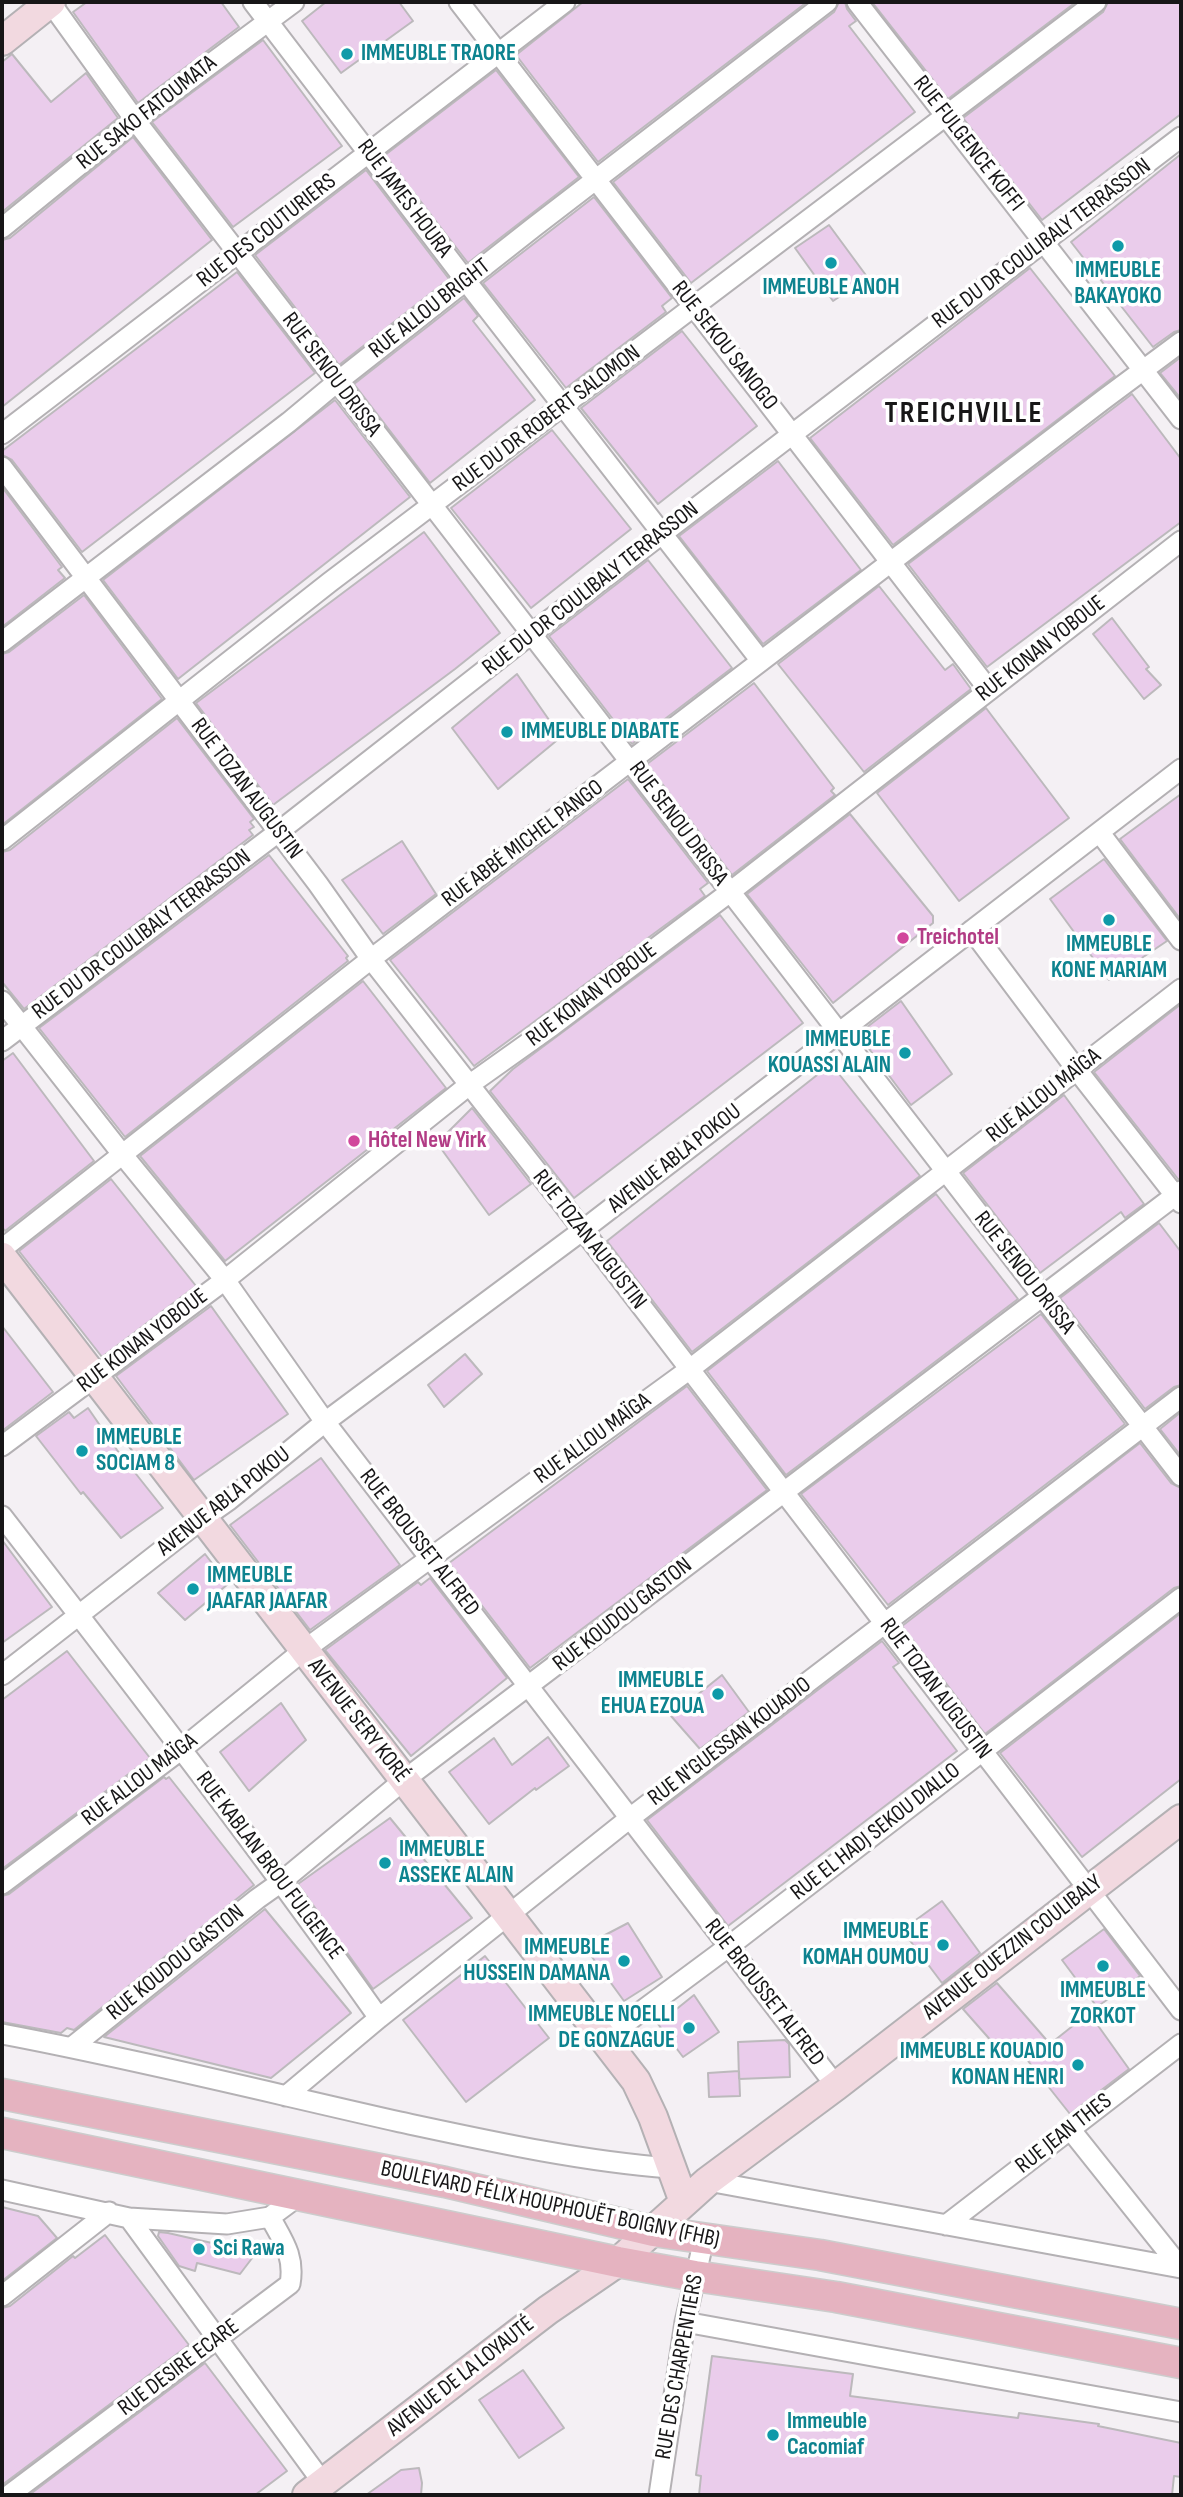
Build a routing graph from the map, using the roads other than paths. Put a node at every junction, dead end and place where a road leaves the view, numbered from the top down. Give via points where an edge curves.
1 (51, 2) edge
2 (253, 2) edge
3 (294, 2) edge
4 (459, 2) edge
5 (565, 2) edge
6 (827, 2) edge
7 (857, 2) edge
8 (1096, 2) edge
9 (269, 21) junction
10 (2, 41) edge
11 (499, 54) junction
12 (946, 116) junction
13 (135, 120) junction
14 (1181, 137) edge
15 (369, 152) junction
16 (596, 181) junction
17 (2, 228) edge
18 (1043, 242) junction
19 (238, 253) junction
20 (466, 281) junction
21 (694, 306) junction
22 (1181, 342) edge
23 (1144, 371) junction
24 (337, 382) junction
25 (565, 405) junction
26 (1181, 419) edge
27 (2, 434) edge
28 (792, 434) junction
29 (2, 467) edge
30 (432, 506) junction
31 (663, 533) junction
32 (1181, 541) edge
33 (891, 562) junction
34 (86, 576) junction
35 (531, 634) junction
36 (2, 642) edge
37 (761, 661) junction
38 (989, 690) junction
39 (179, 702) junction
40 (630, 761) junction
41 (1181, 769) edge
42 (277, 833) junction
43 (1100, 833) junction
44 (2, 840) edge
45 (730, 892) junction
46 (972, 930) junction
47 (1181, 940) edge
48 (371, 959) junction
49 (1181, 989) edge
50 (2, 1001) edge
51 (21, 1027) junction
52 (839, 1032) junction
53 (2, 1041) edge
54 (1077, 1070) junction
55 (469, 1085) junction
56 (122, 1154) junction
57 (946, 1172) junction
58 (1180, 1197) edge
59 (583, 1230) junction
60 (2, 1249) edge
61 (2, 1257) edge
62 (225, 1280) junction
63 (1042, 1297) junction
64 (690, 1369) junction
65 (95, 1377) junction
66 (1181, 1397) edge
67 (325, 1422) junction
68 (1143, 1426) junction
69 (2, 1446) edge
70 (1181, 1476) edge
71 (783, 1491) junction
72 (2, 1516) edge
73 (202, 1519) junction
74 (429, 1557) junction
75 (1181, 1598) edge
76 (78, 1615) junction
77 (886, 1624) junction
78 (304, 1650) junction
79 (2, 1675) edge
80 (529, 1687) junction
81 (182, 1749) junction
82 (982, 1750) junction
83 (404, 1780) junction
84 (630, 1818) junction
85 (1181, 1819) edge
86 (281, 1882) junction
87 (2, 1884) edge
88 (1088, 1889) junction
89 (508, 1917) junction
90 (728, 1947) junction
91 (1181, 2010) edge
92 (379, 2018) junction
93 (2, 2034) edge
94 (604, 2039) junction
95 (1181, 2043) edge
96 (72, 2047) junction
97 (836, 2086) junction
98 (2, 2094) edge
99 (286, 2096) junction
100 (1070, 2129) junction
101 (2, 2133) edge
102 (670, 2168) junction
103 (708, 2181) junction
104 (2, 2190) edge
105 (301, 2194) junction
106 (684, 2202) junction
107 (110, 2212) junction
108 (270, 2217) junction
109 (129, 2218) junction
110 (946, 2225) junction
111 (653, 2231) junction
112 (704, 2239) junction
113 (1175, 2260) edge
114 (618, 2262) junction
115 (695, 2276) junction
116 (2, 2296) edge
117 (685, 2322) junction
118 (1181, 2324) edge
119 (218, 2339) junction
120 (1181, 2363) edge
121 (1181, 2412) edge
122 (315, 2489) edge
123 (9, 2495) edge
124 (659, 2495) edge

1 - 10 street
1 - 13 street, RUE SENOU DRISSA
2 - 9 street, RUE JAMES HOURA
3 - 9 street, RUE SAKO FATOUMATA
4 - 11 street, RUE SEKOU SANOGO
5 - 11 street, RUE DES COUTURIERS
6 - 16 street, RUE ALLOU BRIGHT
7 - 12 street, RUE FULGENCE KOFFI
8 - 12 street, RUE DU DR ROBERT SALOMON
9 - 13 street, RUE SAKO FATOUMATA
9 - 15 street, RUE JAMES HOURA
11 - 15 street, RUE DES COUTURIERS
11 - 16 street, RUE SEKOU SANOGO
12 - 18 street, RUE FULGENCE KOFFI
12 - 21 street, RUE DU DR ROBERT SALOMON
13 - 17 street, RUE SAKO FATOUMATA
13 - 19 street, RUE SENOU DRISSA
14 - 18 street, RUE DU DR COULIBALY TERRASSON
15 - 19 street, RUE DES COUTURIERS
15 - 20 street, RUE JAMES HOURA
16 - 20 street, RUE ALLOU BRIGHT
16 - 21 street, RUE SEKOU SANOGO
18 - 23 street, RUE FULGENCE KOFFI
18 - 28 street, RUE DU DR COULIBALY TERRASSON
19 - 24 street, RUE SENOU DRISSA
19 - 27 street, RUE DES COUTURIERS
20 - 24 street, RUE ALLOU BRIGHT
20 - 25 street, RUE JAMES HOURA
21 - 25 street, RUE DU DR ROBERT SALOMON
21 - 28 street, RUE SEKOU SANOGO
22 - 23 street, RUE ABBÉ MICHEL PANGO
23 - 26 street, RUE FULGENCE KOFFI
23 - 33 street, RUE ABBÉ MICHEL PANGO
24 - 30 street, RUE SENOU DRISSA
24 - 34 street, RUE ALLOU BRIGHT
25 - 30 street, RUE DU DR ROBERT SALOMON
25 - 31 street, RUE JAMES HOURA
28 - 31 street, RUE DU DR COULIBALY TERRASSON
28 - 33 street, RUE SEKOU SANOGO
29 - 34 street, RUE TOZAN AUGUSTIN
30 - 35 street, RUE SENOU DRISSA
30 - 39 street, RUE DU DR ROBERT SALOMON
31 - 35 street, RUE DU DR COULIBALY TERRASSON
31 - 37 street, RUE JAMES HOURA
32 - 38 street, RUE KONAN YOBOUE
33 - 37 street, RUE ABBÉ MICHEL PANGO
33 - 38 street, RUE SEKOU SANOGO
34 - 36 street, RUE ALLOU BRIGHT
34 - 39 street, RUE TOZAN AUGUSTIN
35 - 40 street, RUE SENOU DRISSA
35 - 42 street, RUE DU DR COULIBALY TERRASSON
37 - 40 street, RUE ABBÉ MICHEL PANGO
38 - 45 street, RUE KONAN YOBOUE
39 - 42 street, RUE TOZAN AUGUSTIN
39 - 44 street, RUE DU DR ROBERT SALOMON
40 - 45 street, RUE SENOU DRISSA
40 - 48 street, RUE ABBÉ MICHEL PANGO
41 - 43 street, AVENUE ABLA POKOU
42 - 48 street, RUE TOZAN AUGUSTIN
42 - 51 street, RUE DU DR COULIBALY TERRASSON
43 - 46 street, AVENUE ABLA POKOU
43 - 47 street
45 - 52 street, RUE SENOU DRISSA
45 - 55 street, RUE KONAN YOBOUE
46 - 52 street, AVENUE ABLA POKOU
46 - 54 street
48 - 55 street, RUE TOZAN AUGUSTIN
48 - 56 street, RUE ABBÉ MICHEL PANGO
49 - 54 street, RUE ALLOU MAÏGA
50 - 51 street, RUE BROUSSET ALFRED
51 - 53 street, RUE DU DR COULIBALY TERRASSON
51 - 56 street, RUE BROUSSET ALFRED
52 - 57 street, RUE SENOU DRISSA
52 - 59 street, AVENUE ABLA POKOU
54 - 57 street, RUE ALLOU MAÏGA
54 - 58 street
55 - 59 street, RUE TOZAN AUGUSTIN
55 - 62 street, RUE KONAN YOBOUE
56 - 60 street, RUE ABBÉ MICHEL PANGO
56 - 62 street, RUE BROUSSET ALFRED
57 - 63 street, RUE SENOU DRISSA
57 - 64 street, RUE ALLOU MAÏGA
58 - 63 street, RUE KOUDOU GASTON
59 - 64 street, RUE TOZAN AUGUSTIN
59 - 67 street, AVENUE ABLA POKOU
61 - 65 street, AVENUE SERY KORÉ
62 - 65 street, RUE KONAN YOBOUE
62 - 67 street, RUE BROUSSET ALFRED
63 - 68 street, RUE SENOU DRISSA
63 - 71 street, RUE KOUDOU GASTON
64 - 71 street, RUE TOZAN AUGUSTIN
64 - 74 street, RUE ALLOU MAÏGA
65 - 69 street, RUE KONAN YOBOUE
65 - 73 street, AVENUE SERY KORÉ
66 - 68 street, RUE N'GUESSAN KOUADIO
67 - 73 street, AVENUE ABLA POKOU
67 - 74 street, RUE BROUSSET ALFRED
68 - 70 street, RUE SENOU DRISSA
68 - 77 street, RUE N'GUESSAN KOUADIO
71 - 77 street, RUE TOZAN AUGUSTIN
71 - 80 street, RUE KOUDOU GASTON
72 - 76 street, RUE KABLAN BROU FULGENCE
73 - 76 street, AVENUE ABLA POKOU
73 - 78 street, AVENUE SERY KORÉ
74 - 78 street, RUE ALLOU MAÏGA
74 - 80 street, RUE BROUSSET ALFRED
75 - 82 street, RUE EL HADJ SEKOU DIALLO
76 - 79 street, AVENUE ABLA POKOU
76 - 81 street, RUE KABLAN BROU FULGENCE
77 - 82 street, RUE TOZAN AUGUSTIN
77 - 84 street, RUE N'GUESSAN KOUADIO
78 - 81 street, RUE ALLOU MAÏGA
78 - 83 street, AVENUE SERY KORÉ
80 - 83 street, RUE KOUDOU GASTON
80 - 84 street, RUE BROUSSET ALFRED
81 - 86 street, RUE KABLAN BROU FULGENCE
81 - 87 street, RUE ALLOU MAÏGA
82 - 88 street, RUE TOZAN AUGUSTIN
82 - 90 street, RUE EL HADJ SEKOU DIALLO
83 - 86 street, RUE KOUDOU GASTON
83 - 89 street, AVENUE SERY KORÉ
84 - 89 street, RUE N'GUESSAN KOUADIO
84 - 90 street, RUE BROUSSET ALFRED
85 - 88 street, AVENUE OUEZZIN COULIBALY
86 - 92 street, RUE KABLAN BROU FULGENCE
86 - 96 street, RUE KOUDOU GASTON
88 - 91 street, RUE TOZAN AUGUSTIN
88 - 97 street, AVENUE OUEZZIN COULIBALY
89 - 92 street, RUE N'GUESSAN KOUADIO
89 - 94 street, AVENUE SERY KORÉ
90 - 94 street, RUE EL HADJ SEKOU DIALLO
90 - 97 street, RUE BROUSSET ALFRED
92 - 99 street, RUE N'GUESSAN KOUADIO
93 - 96 street
94 - 102 street, AVENUE SERY KORÉ via 636,2081
95 - 100 street, RUE JEAN THES
96 - 99 street
97 - 103 street, AVENUE OUEZZIN COULIBALY
98 - 111 main road, BOULEVARD FÉLIX HOUPHOUËT BOIGNY (FHB) via 445,2182
99 - 102 street via 554,2154
100 - 110 street, RUE JEAN THES
100 - 113 street
101 - 105 main road, BOULEVARD FÉLIX HOUPHOUËT BOIGNY (FHB)
102 - 106 street, AVENUE SERY KORÉ
103 - 106 street, AVENUE OUEZZIN COULIBALY
103 - 110 street
104 - 107 street
105 - 108 street
105 - 114 main road, BOULEVARD FÉLIX HOUPHOUËT BOIGNY (FHB)
106 - 111 street, AVENUE OUEZZIN COULIBALY
107 - 109 street
107 - 116 street
108 - 109 street via 227,2224
108 - 119 street, RUE DESIRE ECARE via 288,2251 293,2268 290,2284
109 - 119 street
110 - 113 street
111 - 112 main road, BOULEVARD FÉLIX HOUPHOUËT BOIGNY (FHB)
111 - 114 street, AVENUE OUEZZIN COULIBALY
112 - 115 street, RUE DES CHARPENTIERS
112 - 118 main road, BOULEVARD FÉLIX HOUPHOUËT BOIGNY (FHB) via 820,2255
114 - 115 main road, BOULEVARD FÉLIX HOUPHOUËT BOIGNY (FHB)
114 - 122 street, AVENUE DE LA LOYAUTÉ via 548,2309
115 - 117 street, RUE DES CHARPENTIERS
115 - 120 main road, BOULEVARD FÉLIX HOUPHOUËT BOIGNY (FHB) via 836,2297
117 - 121 street
117 - 124 street, RUE DES CHARPENTIERS
119 - 122 street
119 - 123 street, RUE DESIRE ECARE

